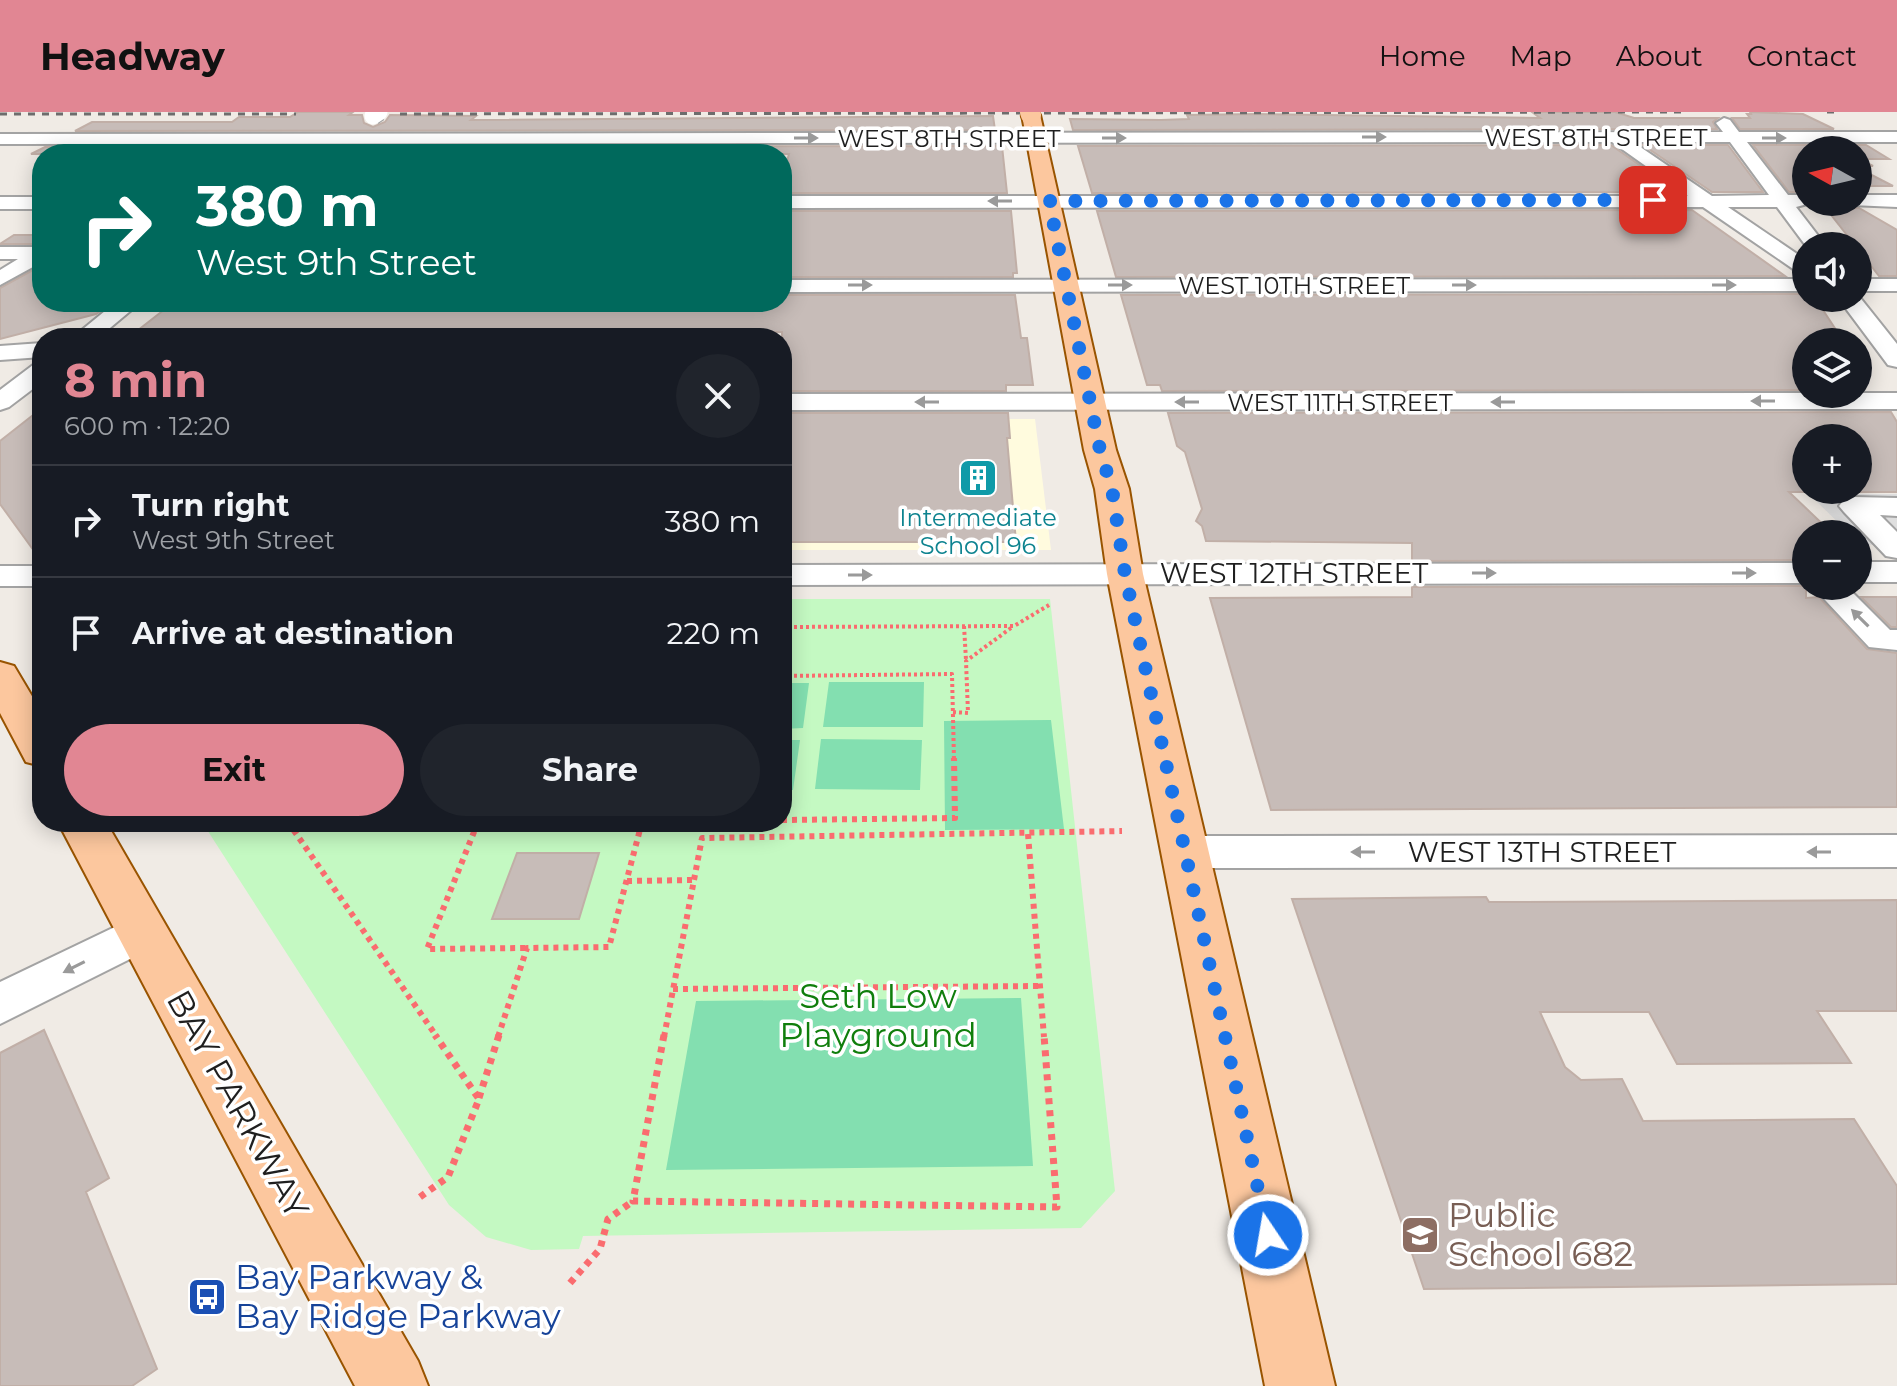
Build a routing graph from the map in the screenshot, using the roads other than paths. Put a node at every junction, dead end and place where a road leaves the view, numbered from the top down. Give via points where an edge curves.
1 (1715, 112) edge
2 (376, 114) edge
3 (1032, 122) edge
4 (1594, 122) dead end
5 (1615, 137) junction
6 (1897, 137) edge
7 (1734, 138) junction
8 (0, 139) edge
9 (344, 139) junction
10 (337, 144) edge
11 (1706, 200) junction
12 (1049, 201) junction
13 (1781, 201) junction
14 (1792, 201) edge
15 (1872, 201) edge
16 (1897, 201) edge
17 (792, 202) edge
18 (0, 203) edge
19 (32, 203) edge
20 (1805, 232) edge
21 (0, 253) edge
22 (32, 253) edge
23 (32, 259) edge
24 (1792, 259) edge
25 (0, 279) edge
26 (1066, 285) junction
27 (1792, 285) edge
28 (1872, 285) edge
29 (1897, 285) edge
30 (792, 286) edge
31 (0, 287) edge
32 (28, 287) dead end
33 (1872, 306) edge
34 (117, 312) edge
35 (1860, 312) edge
36 (1897, 323) edge
37 (97, 328) edge
38 (32, 351) edge
39 (0, 353) edge
40 (1897, 360) edge
41 (32, 375) edge
42 (0, 378) edge
43 (32, 378) edge
44 (1897, 401) edge
45 (792, 402) edge
46 (1090, 402) junction
47 (0, 403) edge
48 (32, 403) edge
49 (1897, 507) edge
50 (1897, 549) edge
51 (1872, 572) edge
52 (1897, 572) edge
53 (1792, 573) edge
54 (1125, 574) junction
55 (792, 575) edge
56 (0, 576) edge
57 (32, 576) edge
58 (1842, 600) edge
59 (1897, 640) edge
60 (2, 685) edge
61 (32, 734) edge
62 (88, 832) edge
63 (1897, 851) edge
64 (1188, 852) junction
65 (144, 931) junction
66 (0, 1004) edge
67 (393, 1386) edge
68 (1300, 1386) edge

1 - 7 street
2 - 9 street
3 -> 5 street, WEST 8TH STREET
9 -> 3 street, WEST 8TH STREET
3 - 12 main road
4 - 5 street
5 - 7 street, WEST 8TH STREET
5 - 11 street
7 -> 6 street, WEST 8TH STREET
7 - 13 street
8 - 9 street, WEST 8TH STREET
9 - 10 street
11 - 12 street
11 - 13 street
11 - 24 street
12 -> 17 street
12 - 26 main road
13 - 14 street
13 - 20 street
15 - 16 street
18 - 19 street
21 - 22 street
23 - 25 street
26 -> 27 street, WEST 10TH STREET
30 -> 26 street, WEST 10TH STREET
26 - 46 main road
28 - 29 street
31 - 32 street
33 - 36 street
34 - 37 street
35 - 40 street
38 - 39 street
41 - 42 street
43 - 47 street
44 -> 46 street, WEST 11TH STREET
46 -> 45 street, WEST 11TH STREET
46 - 54 main road via 1112,489
47 - 48 street
49 - 50 street via 1854,506
51 - 52 street
54 -> 53 street, WEST 12TH STREET
55 -> 54 street, WEST 12TH STREET
54 - 64 main road
56 - 57 street
59 -> 58 street via 1881,640
60 - 61 main road
62 - 65 main road, BAY PARKWAY
63 -> 64 street, WEST 13TH STREET
64 - 68 main road
65 -> 66 street
65 - 67 main road, BAY PARKWAY

